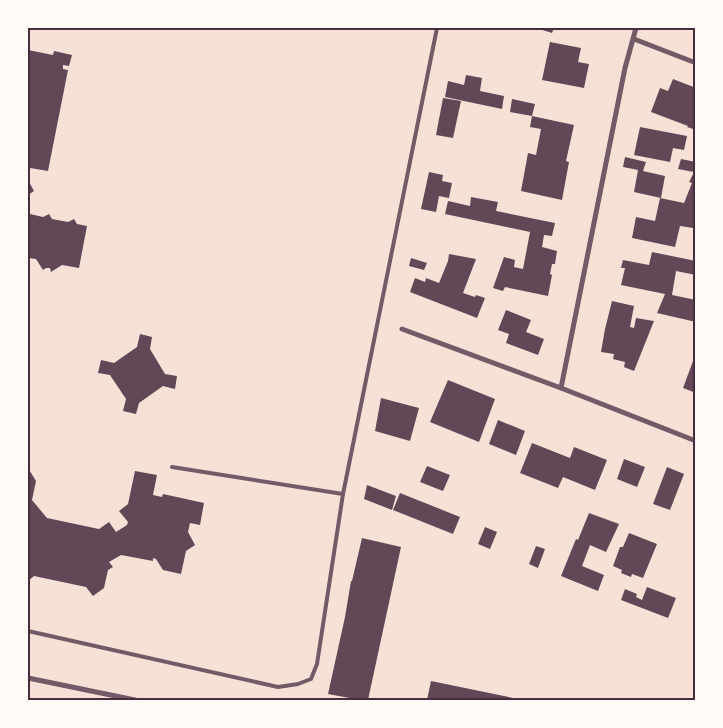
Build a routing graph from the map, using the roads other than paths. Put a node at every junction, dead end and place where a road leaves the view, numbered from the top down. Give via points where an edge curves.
1 (437, 28) edge
2 (636, 28) edge
3 (634, 39) junction
4 (696, 63) edge
5 (402, 329) dead end
6 (561, 388) junction
7 (696, 441) edge
8 (172, 467) dead end
9 (343, 494) junction
10 (28, 631) edge
11 (28, 678) edge
12 (134, 700) edge

1 - 9 lane
2 - 3 street
3 - 4 street
3 - 6 street via 625,68
5 - 6 street
6 - 7 street
8 - 9 lane
9 - 10 lane via 317,664 311,679 278,687
11 - 12 street

